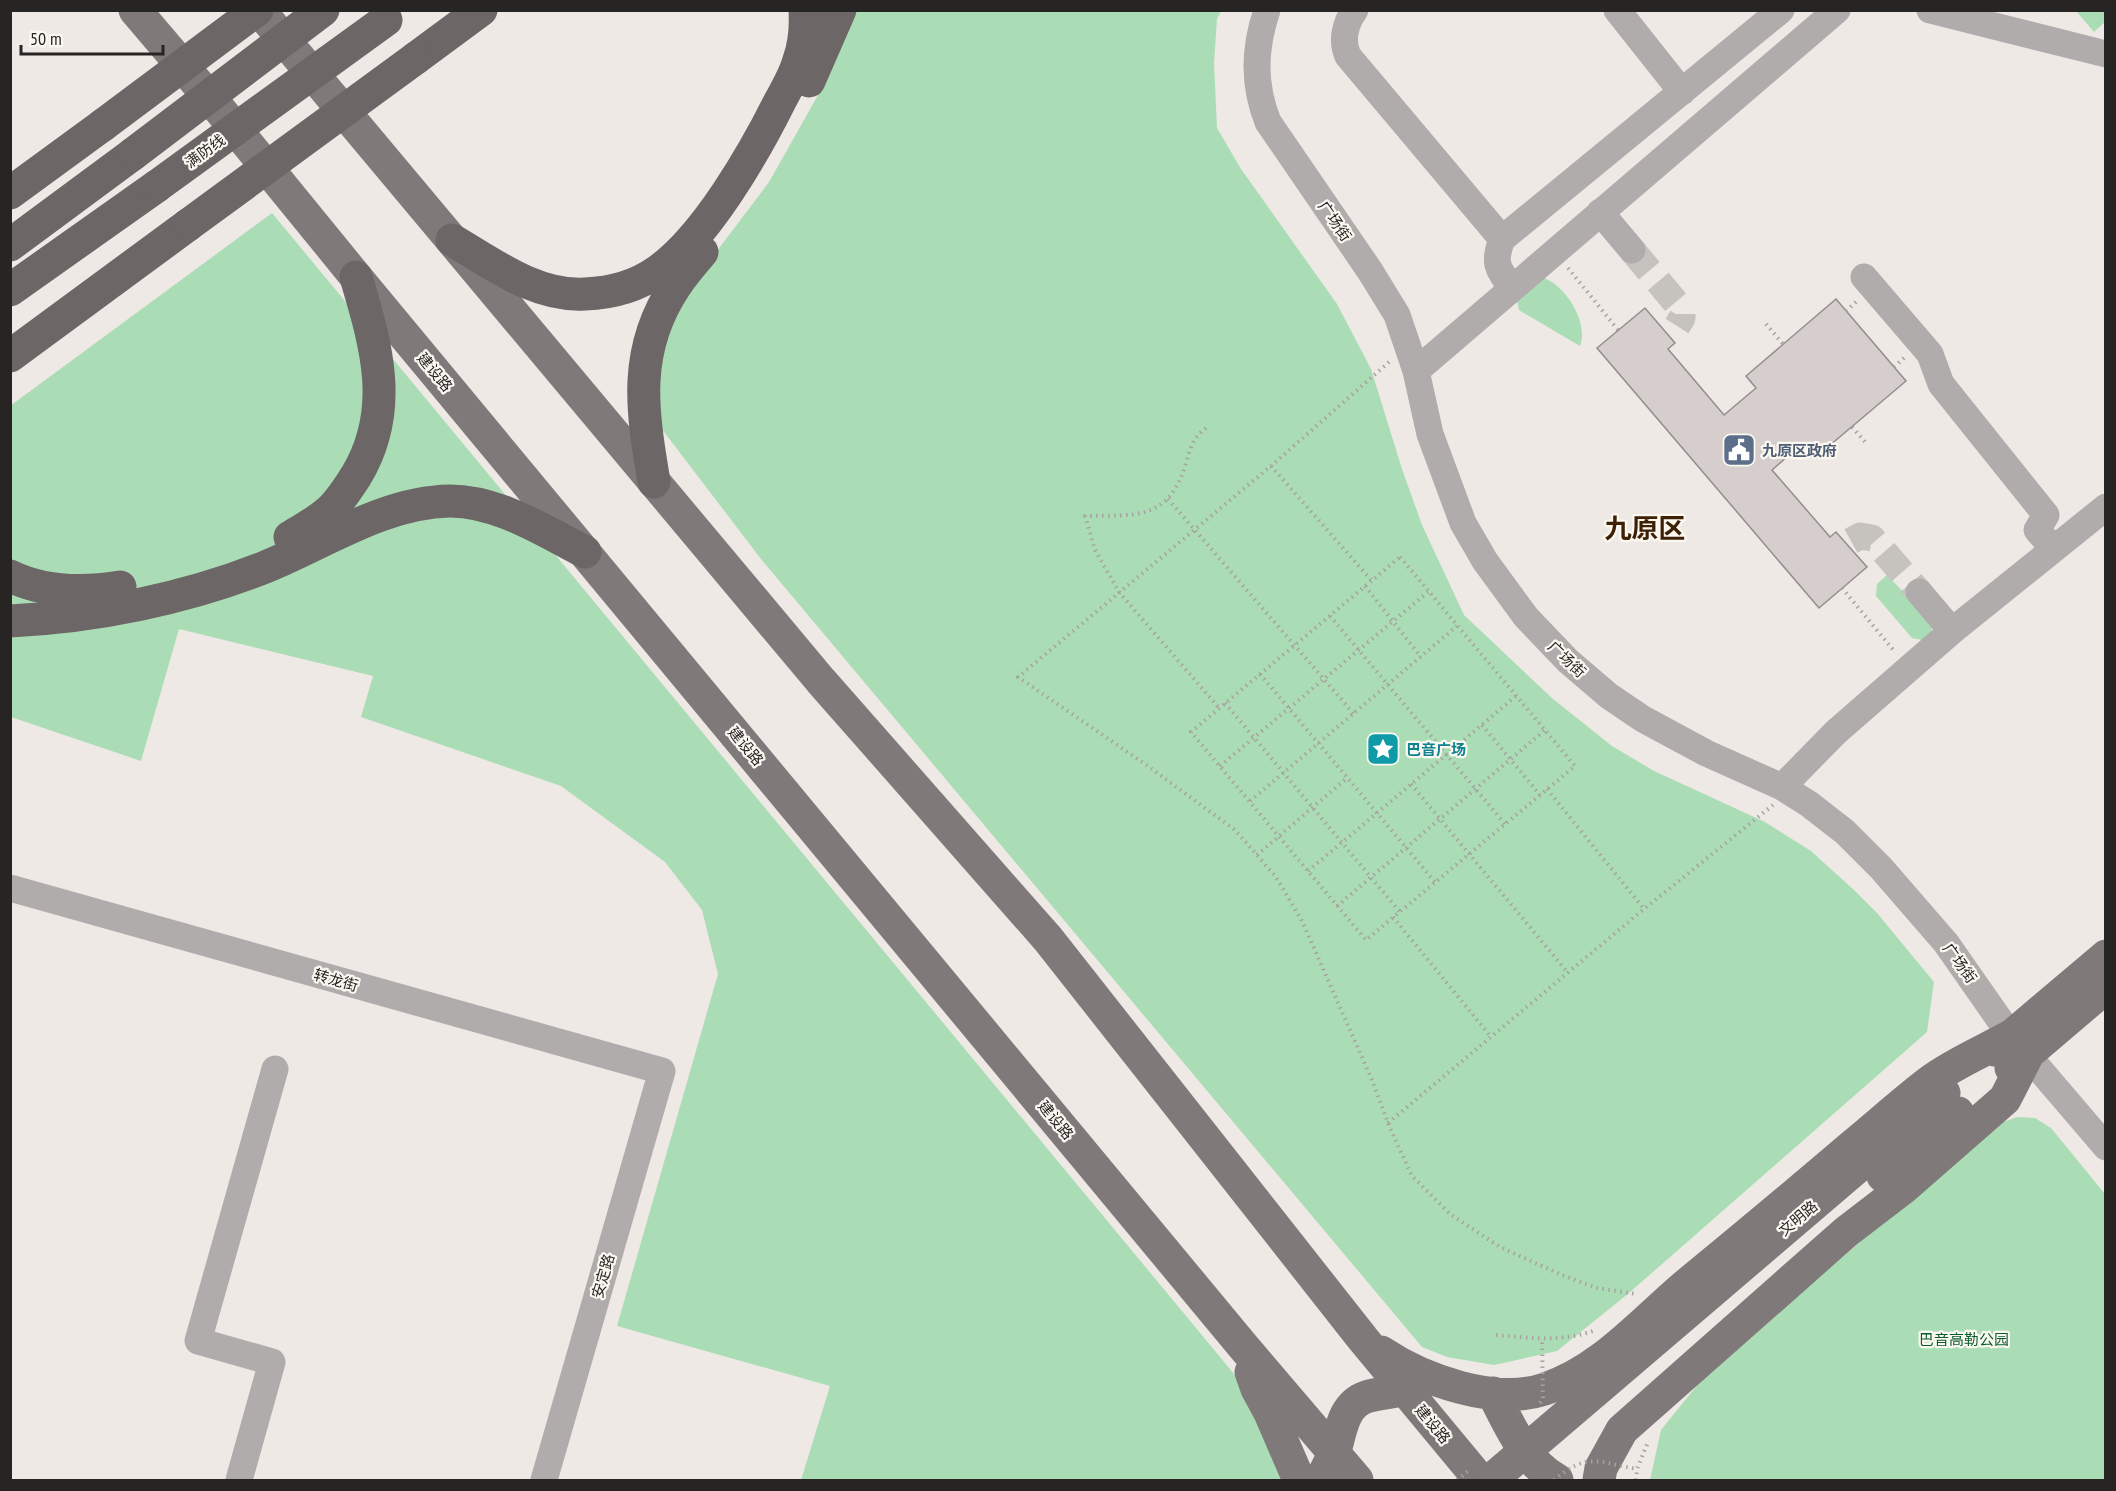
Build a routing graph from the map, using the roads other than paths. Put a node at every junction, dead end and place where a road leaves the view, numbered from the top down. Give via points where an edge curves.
1 (135, 10) edge
2 (258, 10) edge
3 (323, 10) edge
4 (481, 10) edge
5 (805, 10) edge
6 (840, 10) edge
7 (1267, 10) edge
8 (1355, 10) edge
9 (1617, 10) edge
10 (1781, 10) edge
11 (1837, 10) edge
12 (1930, 10) edge
13 (393, 15) edge
14 (2106, 54) edge
15 (1682, 92) junction
16 (10, 193) edge
17 (1600, 212) junction
18 (1502, 239) junction
19 (452, 240) junction
20 (10, 245) edge
21 (1632, 249) tunnel mouth
22 (356, 277) junction
23 (1864, 278) dead end
24 (1512, 288) junction
25 (10, 290) edge
26 (12, 357) edge
27 (1405, 364) junction
28 (654, 482) junction
29 (2106, 507) edge
30 (2054, 549) junction
31 (585, 552) junction
32 (10, 576) edge
33 (1919, 592) tunnel mouth
34 (10, 621) edge
35 (1952, 631) junction
36 (1786, 789) junction
37 (10, 888) edge
38 (2106, 956) edge
39 (2106, 987) edge
40 (2019, 1045) junction
41 (275, 1069) dead end
42 (662, 1071) joint
43 (1951, 1103) junction
44 (2106, 1147) edge
45 (1363, 1339) junction
46 (1242, 1345) junction
47 (1441, 1381) junction
48 (1406, 1391) junction
49 (1493, 1393) junction
50 (1328, 1467) edge
51 (1481, 1476) edge
52 (239, 1480) edge
53 (544, 1480) edge
54 (1299, 1480) edge
55 (1358, 1480) edge
56 (1521, 1480) edge
57 (1556, 1480) edge
58 (1599, 1480) edge

1 - 22 main road, 建设路
2 - 16 highway, bridge
2 - 19 main road, 建设路
3 - 20 highway, bridge
4 - 26 highway, bridge
5 - 19 highway via 806,30 799,61 760,140 709,217 681,250 650,276 615,290 570,294 519,280
6 - 28 highway via 800,99 759,173 676,285 657,323 642,382
7 - 27 street, 广场街 via 1256,62 1260,99 1268,122 1390,303 1407,339
8 - 18 street via 1346,29 1344,45 1348,56
9 - 15 street
10 - 15 street
11 - 17 street
12 - 14 street
13 - 25 highway, 满防线, bridge
15 - 18 street
17 - 21 street
17 - 24 street
18 - 24 street via 1498,268
19 - 28 main road, 建设路
22 - 31 main road, 建设路
22 - 32 highway via 376,351 379,409 360,469 330,511 262,551 193,573 136,585 92,591 61,590
23 - 30 street via 1929,354 1941,384 2046,515 2037,530
24 - 27 street
27 - 36 street, 广场街 via 1463,523 1526,617 1568,662 1642,719
28 - 45 main road, 建设路 via 821,681 1048,939
29 - 30 street
30 - 35 street
31 - 34 highway via 498,511 451,501 424,504 372,519 226,582 114,608
31 - 46 main road, 建设路
33 - 35 street
35 - 36 street via 1836,732
36 - 40 street, 广场街 via 1845,832 1897,885 1946,943
37 - 42 street, 转龙街
38 - 40 main road, 文明路
39 - 40 main road, 文明路
40 - 43 main road, 文明路
40 - 44 street, 广场街
40 - 49 main road via 1934,1079 1612,1350 1570,1378 1533,1392
40 - 58 main road via 2005,1099 1846,1232 1622,1430 1601,1468
41 - 52 street via 198,1341 273,1362
42 - 53 street, 安定路
43 - 51 main road, 文明路, bridge
43 - 56 main road, 文明路, bridge
45 - 47 main road via 1417,1372
45 - 48 main road, 建设路
46 - 50 main road, 建设路
46 - 54 main road via 1257,1389
47 - 48 main road via 1426,1382
47 - 49 main road
48 - 50 main road via 1371,1396 1354,1404 1346,1414
48 - 51 main road, 建设路
49 - 57 main road via 1513,1435 1545,1474
50 - 55 main road, 建设路

